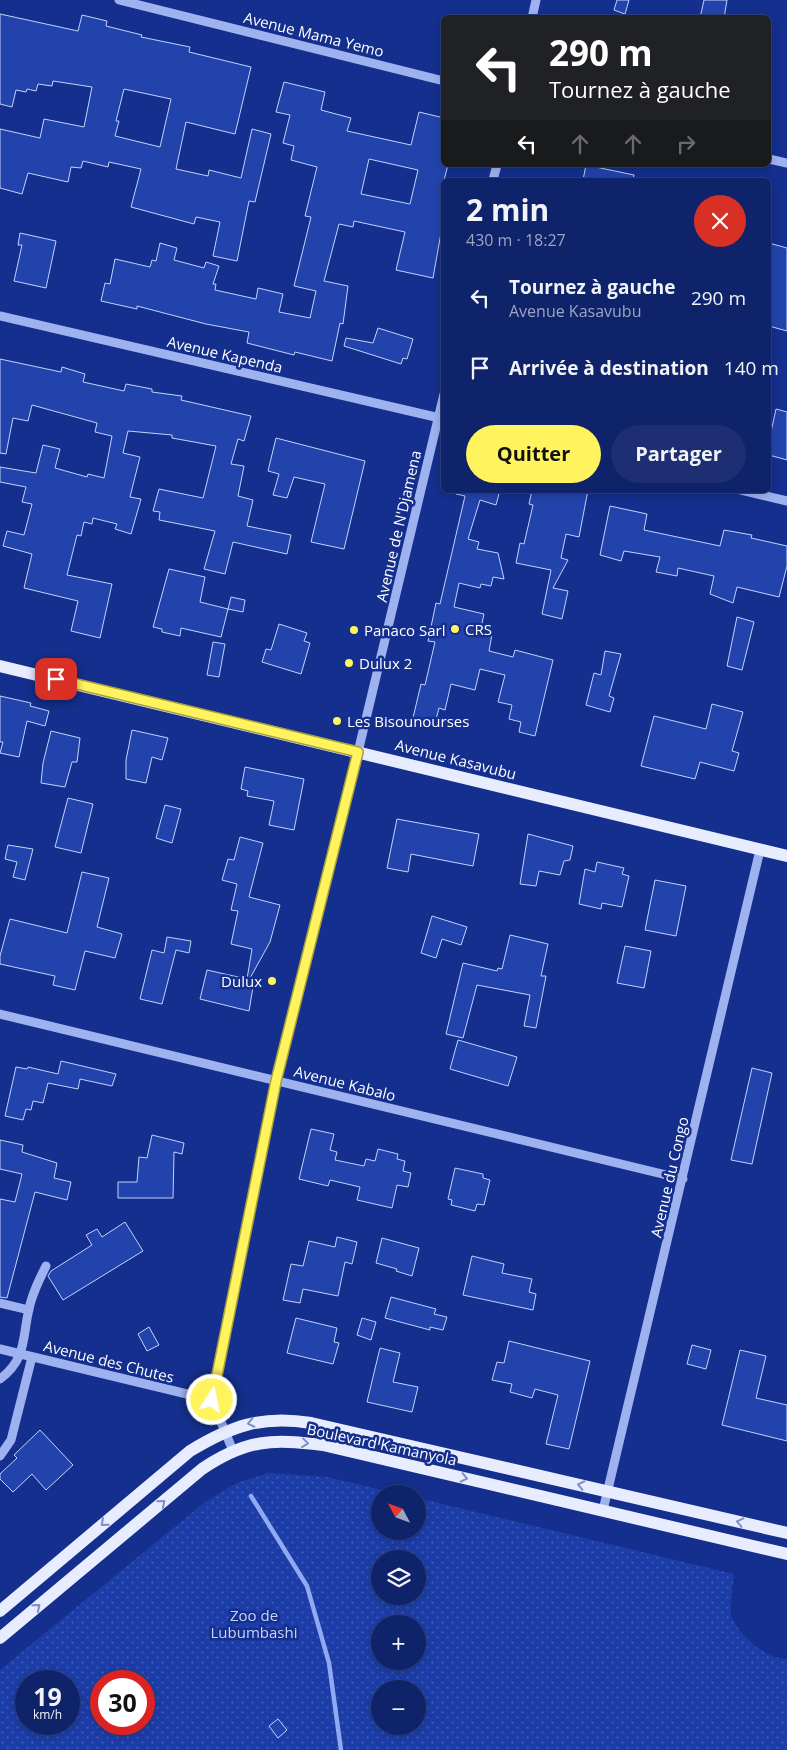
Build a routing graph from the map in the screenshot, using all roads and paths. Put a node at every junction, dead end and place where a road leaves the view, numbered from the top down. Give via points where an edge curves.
1 (119, 0) edge
2 (536, 0) edge
3 (533, 15) edge
4 (441, 80) edge
5 (771, 159) edge
6 (787, 163) edge
7 (0, 316) edge
8 (441, 419) edge
9 (754, 493) edge
10 (787, 501) edge
11 (0, 666) edge
12 (358, 752) junction
13 (760, 850) junction
14 (787, 856) edge
15 (0, 1014) edge
16 (276, 1081) junction
17 (683, 1179) junction
18 (46, 1266) dead end
19 (0, 1303) edge
20 (28, 1310) junction
21 (0, 1349) edge
22 (22, 1354) junction
23 (32, 1357) junction
24 (0, 1379) edge
25 (212, 1400) junction
26 (225, 1431) junction
27 (233, 1451) junction
28 (0, 1456) edge
29 (608, 1491) junction
30 (603, 1510) junction
31 (787, 1533) edge
32 (787, 1554) edge
33 (0, 1611) edge
34 (0, 1638) edge

1 - 4 street, Avenue Mama Yemo
2 - 3 street
5 - 6 street
7 - 8 street, Avenue Kapenda
8 - 12 street, Avenue de N'Djamena
9 - 10 street
11 - 12 main road, Avenue Kasavubu
12 - 13 main road, Avenue Kasavubu
12 - 16 street, Avenue de N'Djamena
13 - 14 main road, Avenue Kasavubu
13 - 17 street, Avenue du Congo
15 - 16 street, Avenue Kabalo
16 - 17 street, Avenue Kabalo
16 - 25 street, Avenue de N'Djamena
17 - 29 street, Avenue du Congo
18 - 20 street
19 - 20 street
20 - 22 street
21 - 22 street, Avenue des Chutes
22 - 23 street, Avenue des Chutes
22 - 24 street
23 - 25 street, Avenue des Chutes
23 - 28 street via 11,1440
25 - 26 street
26 - 27 street
29 -> 26 main road, Boulevard Kamanyola via 311,1422 264,1420
26 -> 33 main road, Boulevard Kamanyola via 175,1463
27 -> 30 main road, Boulevard Kamanyola via 259,1442 323,1445
34 -> 27 main road, Boulevard Kamanyola via 202,1469
29 - 30 street, Avenue du Congo
31 -> 29 main road, Boulevard Kamanyola
30 - 32 main road, Boulevard Kamanyola

